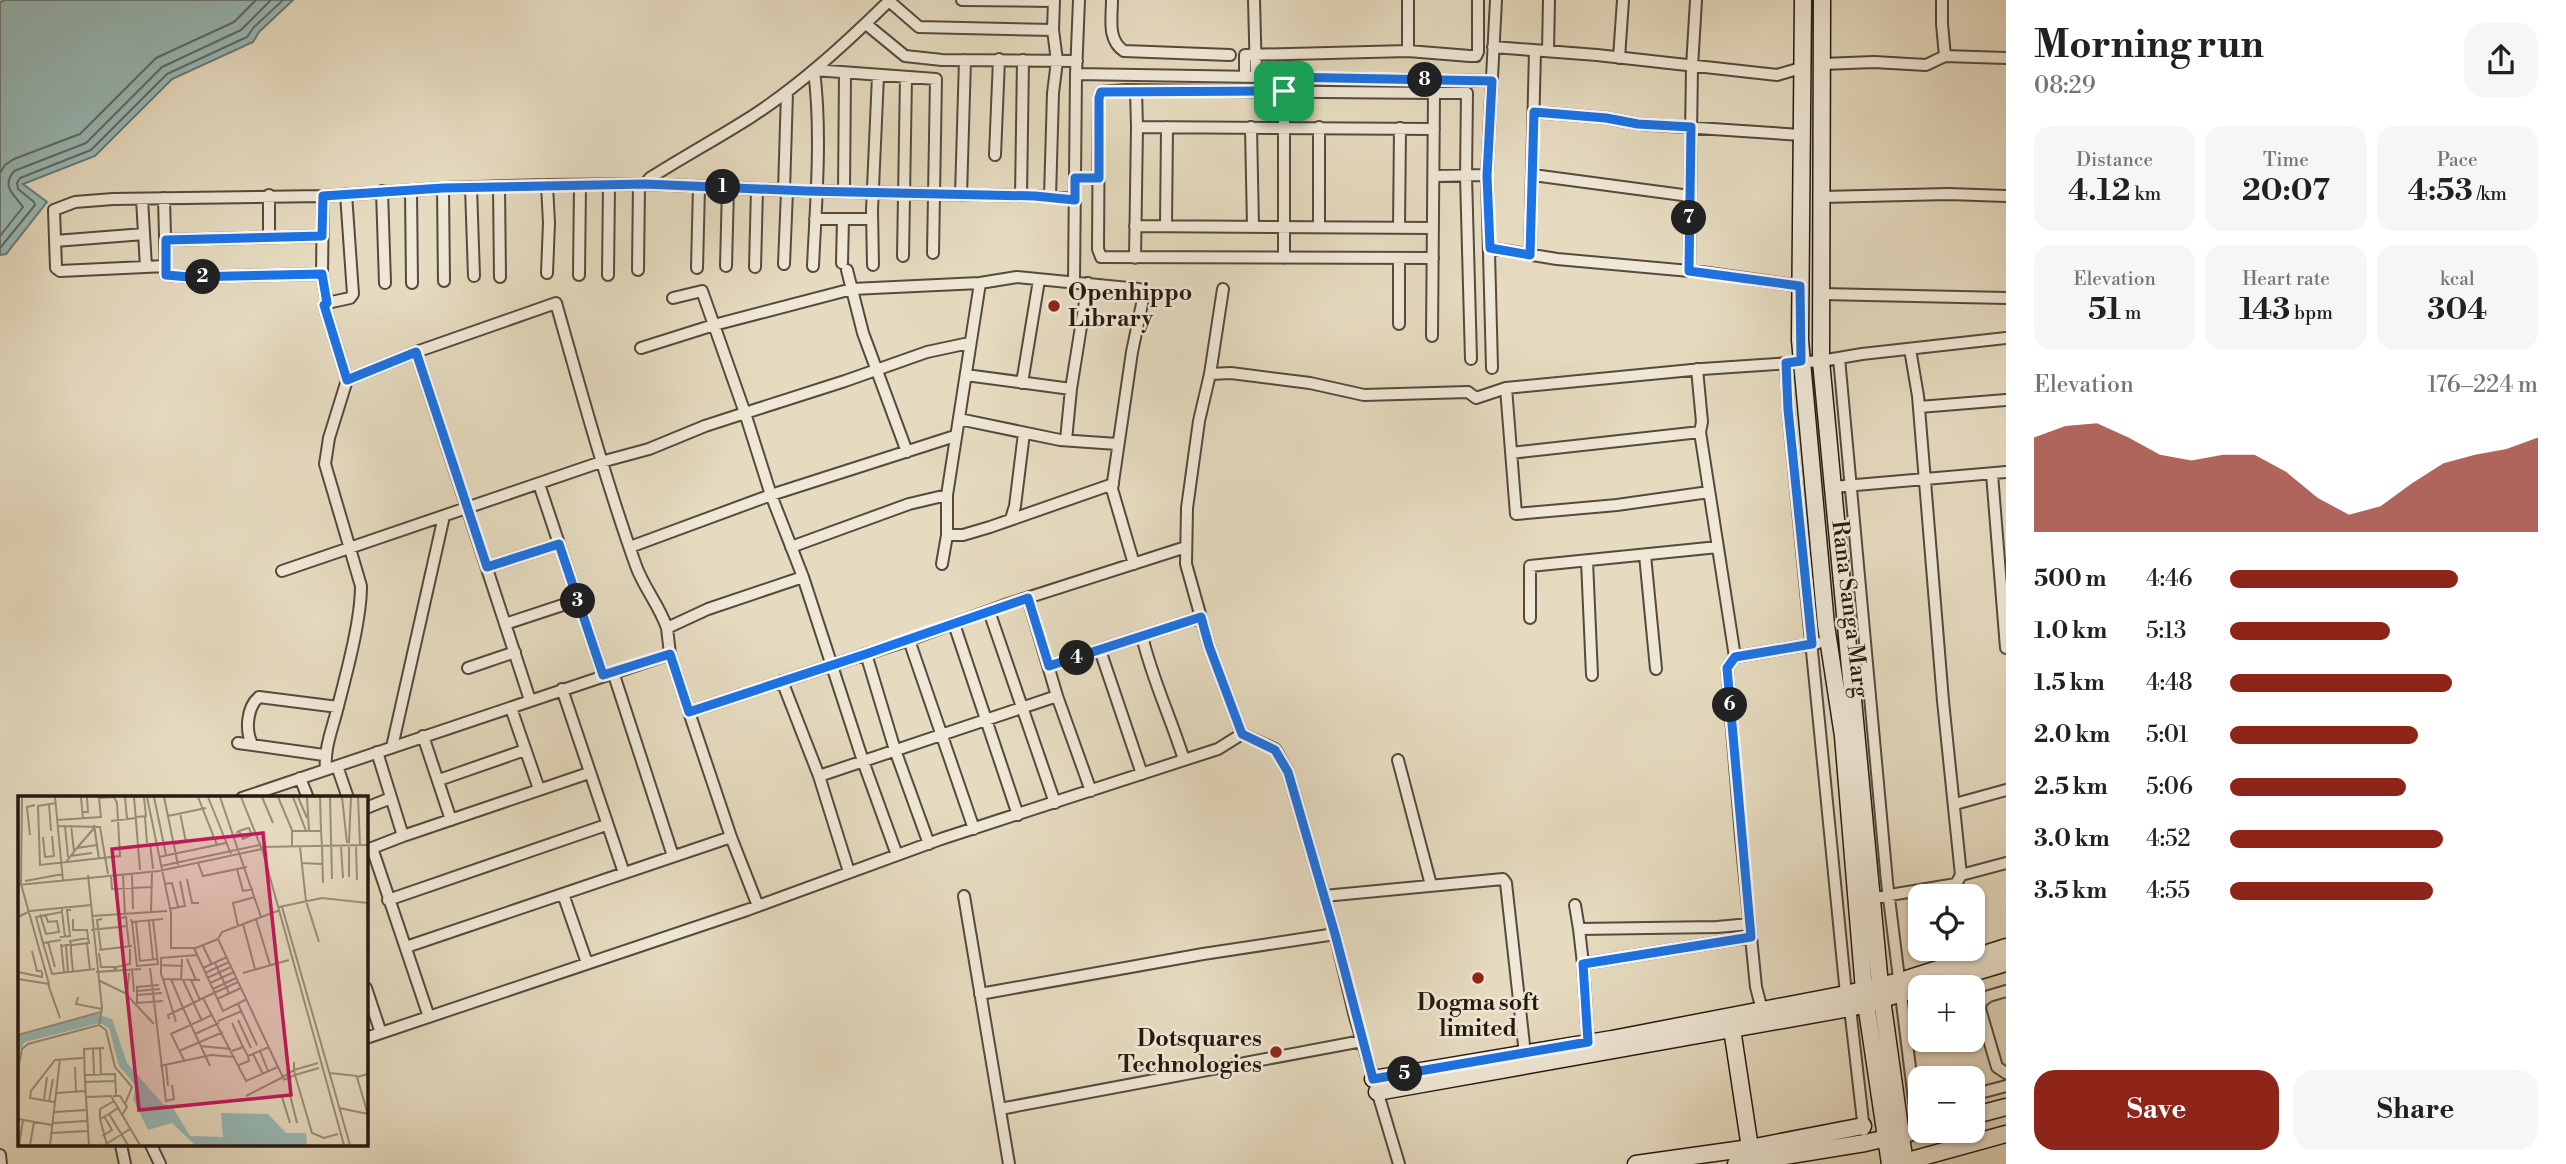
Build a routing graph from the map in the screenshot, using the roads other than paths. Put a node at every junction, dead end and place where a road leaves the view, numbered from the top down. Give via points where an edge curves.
1 (962, 0) edge
2 (1079, 0) edge
3 (1112, 0) edge
4 (1254, 0) edge
5 (1408, 0) edge
6 (1478, 0) edge
7 (1496, 0) edge
8 (1549, 0) edge
9 (1623, 0) edge
10 (1696, 0) edge
11 (1802, 0) edge
12 (1822, 0) edge
13 (1942, 0) edge
14 (890, 1) edge
15 (1054, 1) edge
16 (866, 24) junction
17 (1053, 30) junction
18 (1493, 47) junction
19 (1408, 51) junction
20 (1535, 51) junction
21 (1548, 51) junction
22 (1230, 55) dead end
23 (1255, 55) junction
24 (1945, 56) junction
25 (1619, 58) junction
26 (2006, 58) edge
27 (999, 59) junction
28 (965, 60) junction
29 (1023, 60) junction
30 (1057, 61) junction
31 (1077, 61) junction
32 (1822, 64) junction
33 (1692, 67) junction
34 (1801, 68) junction
35 (814, 70) junction
36 (845, 74) junction
37 (1076, 74) junction
38 (878, 76) junction
39 (906, 77) junction
40 (1251, 77) junction
41 (1284, 77) junction
42 (1492, 81) junction
43 (1136, 90) junction
44 (1284, 91) junction
45 (787, 92) junction
46 (1434, 93) junction
47 (1534, 112) junction
48 (1137, 127) junction
49 (1167, 127) junction
50 (1251, 127) junction
51 (1284, 127) junction
52 (1319, 127) junction
53 (1691, 127) junction
54 (1400, 128) junction
55 (1434, 128) junction
56 (1801, 135) junction
57 (995, 155) dead end
58 (1533, 174) junction
59 (1434, 176) junction
60 (1466, 176) junction
61 (1487, 176) junction
62 (1075, 178) junction
63 (1099, 178) junction
64 (642, 184) junction
65 (547, 185) junction
66 (580, 186) junction
67 (609, 186) junction
68 (471, 187) junction
69 (499, 187) junction
70 (699, 187) junction
71 (728, 187) junction
72 (443, 188) junction
73 (757, 189) junction
74 (411, 190) junction
75 (382, 191) junction
76 (785, 191) junction
77 (816, 191) junction
78 (844, 192) junction
79 (873, 192) junction
80 (904, 192) junction
81 (935, 193) junction
82 (346, 194) junction
83 (269, 195) junction
84 (961, 195) junction
85 (323, 196) junction
86 (1021, 196) junction
87 (1690, 196) junction
88 (2006, 196) edge
89 (1051, 197) junction
90 (1822, 197) junction
91 (164, 198) junction
92 (142, 199) junction
93 (1075, 200) junction
94 (815, 219) junction
95 (842, 219) junction
96 (872, 219) junction
97 (1135, 226) junction
98 (1166, 226) junction
99 (1253, 227) junction
100 (1283, 227) junction
101 (1319, 228) junction
102 (1399, 228) junction
103 (1433, 228) junction
104 (144, 234) junction
105 (322, 236) junction
106 (269, 237) junction
107 (166, 240) junction
108 (55, 241) junction
109 (1490, 248) junction
110 (933, 253) dead end
111 (1530, 255) junction
112 (903, 256) dead end
113 (1135, 258) junction
114 (1283, 258) junction
115 (1399, 258) junction
116 (1433, 258) junction
117 (784, 264) dead end
118 (813, 265) dead end
119 (873, 265) dead end
120 (166, 266) junction
121 (726, 266) dead end
122 (146, 267) junction
123 (755, 267) dead end
124 (697, 268) dead end
125 (638, 270) dead end
126 (1689, 271) junction
127 (547, 273) dead end
128 (322, 274) junction
129 (579, 275) dead end
130 (608, 275) dead end
131 (474, 276) dead end
132 (500, 277) dead end
133 (1039, 280) junction
134 (444, 281) dead end
135 (1074, 282) junction
136 (385, 283) dead end
137 (412, 283) dead end
138 (980, 283) junction
139 (1088, 283) junction
140 (1800, 286) junction
141 (852, 289) junction
142 (1223, 289) dead end
143 (1822, 294) junction
144 (673, 298) dead end
145 (2006, 298) edge
146 (327, 303) junction
147 (1399, 324) dead end
148 (714, 325) junction
149 (1432, 336) dead end
150 (2006, 338) edge
151 (969, 343) junction
152 (641, 348) dead end
153 (1910, 349) junction
154 (416, 352) junction
155 (1839, 358) junction
156 (1471, 359) dead end
157 (1821, 361) junction
158 (1794, 362) junction
159 (878, 368) junction
160 (1492, 368) dead end
161 (1697, 369) junction
162 (1210, 374) junction
163 (966, 375) junction
164 (347, 380) junction
165 (1022, 383) junction
166 (1506, 388) junction
167 (1071, 389) junction
168 (2006, 400) edge
169 (1919, 407) junction
170 (745, 413) junction
171 (959, 419) junction
172 (1700, 432) junction
173 (1024, 433) junction
174 (955, 436) junction
175 (1066, 440) junction
176 (1117, 444) junction
177 (907, 452) junction
178 (1511, 453) junction
179 (601, 462) junction
180 (2006, 472) edge
181 (1992, 474) junction
182 (1925, 480) junction
183 (539, 484) junction
184 (1113, 484) junction
185 (1851, 485) junction
186 (1833, 486) junction
187 (1709, 492) junction
188 (771, 495) junction
189 (947, 495) junction
190 (466, 507) junction
191 (444, 516) junction
192 (1011, 519) junction
193 (947, 535) junction
194 (559, 544) junction
195 (351, 546) junction
196 (630, 547) junction
197 (791, 547) junction
198 (1186, 547) junction
199 (1718, 547) junction
200 (1645, 555) junction
201 (1587, 561) junction
202 (942, 564) dead end
203 (1134, 564) junction
204 (487, 567) junction
205 (2003, 570) edge
206 (282, 571) dead end
207 (803, 577) junction
208 (1028, 598) junction
209 (578, 600) junction
210 (989, 611) junction
211 (1201, 617) junction
212 (1530, 618) dead end
213 (505, 624) junction
214 (954, 624) junction
215 (667, 628) junction
216 (1142, 636) junction
217 (909, 640) junction
218 (1829, 640) junction
219 (1812, 644) junction
220 (2006, 649) edge
221 (1100, 650) junction
222 (514, 652) junction
223 (670, 654) junction
224 (866, 654) junction
225 (1735, 657) junction
226 (831, 666) junction
227 (1049, 666) junction
228 (468, 668) dead end
229 (1656, 669) dead end
230 (608, 674) junction
231 (1592, 675) dead end
232 (782, 681) junction
233 (562, 689) junction
234 (1057, 696) junction
235 (530, 700) junction
236 (338, 707) junction
237 (511, 708) junction
238 (1022, 708) junction
239 (689, 712) junction
240 (986, 719) junction
241 (1242, 734) junction
242 (940, 735) junction
243 (424, 736) junction
244 (238, 743) dead end
245 (252, 744) junction
246 (392, 747) junction
247 (525, 750) junction
248 (895, 750) junction
249 (377, 752) junction
250 (324, 755) junction
251 (1184, 760) junction
252 (1398, 760) dead end
253 (863, 761) junction
254 (331, 767) junction
255 (589, 773) junction
256 (1142, 774) junction
257 (819, 776) junction
258 (299, 778) junction
259 (439, 780) junction
260 (539, 789) junction
261 (2006, 790) edge
262 (1091, 791) junction
263 (265, 795) edge
264 (307, 796) edge
265 (347, 796) edge
266 (391, 798) junction
267 (1055, 803) junction
268 (1955, 804) junction
269 (368, 807) edge
270 (1018, 815) junction
271 (452, 820) junction
272 (606, 825) junction
273 (974, 829) junction
274 (403, 836) junction
275 (731, 837) junction
276 (929, 844) junction
277 (369, 849) edge
278 (897, 855) junction
279 (673, 856) junction
280 (2006, 863) edge
281 (849, 872) junction
282 (624, 873) junction
283 (1961, 875) junction
284 (1431, 885) junction
285 (563, 894) junction
286 (1889, 895) junction
287 (964, 896) dead end
288 (1324, 896) junction
289 (1872, 898) junction
290 (388, 900) junction
291 (1575, 905) dead end
292 (758, 906) junction
293 (1750, 924) junction
294 (1579, 929) junction
295 (1335, 934) junction
296 (1751, 937) junction
297 (406, 947) junction
298 (2006, 947) edge
299 (2006, 963) edge
300 (587, 964) junction
301 (1583, 964) junction
302 (1966, 975) edge
303 (1901, 987) junction
304 (1908, 987) edge
305 (2006, 991) edge
306 (980, 993) junction
307 (368, 994) edge
308 (1873, 995) junction
309 (1848, 1001) junction
310 (1762, 1010) junction
311 (429, 1017) junction
312 (1732, 1029) junction
313 (381, 1033) junction
314 (368, 1037) edge
315 (1362, 1041) junction
316 (1588, 1042) junction
317 (1525, 1054) junction
318 (1912, 1066) edge
319 (2006, 1073) edge
320 (1375, 1085) junction
321 (2006, 1086) edge
322 (1985, 1092) edge
323 (2006, 1107) edge
324 (1000, 1110) junction
325 (1985, 1113) edge
326 (1864, 1134) junction
327 (1908, 1134) edge
328 (2006, 1134) edge
329 (1894, 1137) junction
330 (121, 1146) edge
331 (151, 1146) edge
332 (1749, 1148) junction
333 (0, 1155) edge
334 (1676, 1161) edge
335 (1899, 1163) edge
336 (1, 1164) edge
337 (125, 1164) edge
338 (160, 1164) edge
339 (1009, 1164) edge
340 (1398, 1164) edge
341 (1636, 1164) edge
342 (1736, 1164) edge

1 - 15 street
2 - 31 street
3 - 22 street via 1112,37 1124,51
4 - 23 street
5 - 19 street
6 - 19 street via 1476,56
7 - 18 street
8 - 21 street
9 - 25 street
10 - 33 street
11 - 34 main road, Rana Sanga Marg
12 - 32 main road, Rana Sanga Marg
13 - 24 street
14 - 16 street
14 - 17 street via 919,27
15 - 17 street
16 - 28 street via 905,55
16 - 35 street
17 - 30 street
18 - 20 street
18 - 42 street
19 - 23 street
20 - 21 street
20 - 47 street
21 - 25 street
23 - 40 street
24 - 26 street
24 - 32 street via 1926,65
25 - 33 street
27 - 28 street
27 - 29 street
27 - 57 street
28 - 84 street
29 - 30 street
29 - 86 street
30 - 31 street
30 - 89 street
31 - 37 street
32 - 90 main road, Rana Sanga Marg
33 - 34 street via 1777,75
33 - 53 street
34 - 56 main road, Rana Sanga Marg
35 - 36 street
35 - 45 street
35 - 77 street
36 - 38 street
36 - 78 street
37 - 40 street
37 - 62 street
38 - 39 street
38 - 79 street
39 - 80 street
39 - 81 street via 936,79
40 - 41 street
41 - 42 street
41 - 44 street
42 - 61 street
43 - 44 street
43 - 48 street
43 - 63 street via 1101,92
44 - 46 street
44 - 51 street
45 - 64 street
45 - 76 street
46 - 55 street
46 - 60 street via 1467,93
47 - 53 street
47 - 58 street
48 - 49 street
48 - 97 street
49 - 50 street
49 - 98 street
50 - 51 street
50 - 99 street
51 - 52 street
51 - 100 street
52 - 54 street
52 - 101 street
53 - 56 street
53 - 87 street
54 - 55 street
54 - 102 street
55 - 59 street
56 - 140 main road, Rana Sanga Marg
58 - 87 street
58 - 111 street
59 - 60 street
59 - 103 street
60 - 61 street
60 - 156 street
61 - 109 street
62 - 63 street
62 - 93 street
63 - 113 street via 1101,257
64 - 67 street
64 - 70 street
64 - 125 street
65 - 66 street
65 - 69 street
65 - 127 street
66 - 67 street
66 - 129 street
67 - 130 street
68 - 69 street
68 - 72 street
68 - 131 street
69 - 132 street
70 - 71 street
70 - 124 street
71 - 73 street
71 - 121 street
72 - 74 street
72 - 134 street
73 - 76 street
73 - 123 street
74 - 75 street
74 - 137 street
75 - 82 street
75 - 136 street
76 - 77 street
76 - 117 street
77 - 78 street
77 - 94 street
78 - 79 street
79 - 80 street
79 - 96 street
80 - 81 street
80 - 112 street
81 - 84 street
81 - 110 street
82 - 85 street
82 - 146 street via 353,295
83 - 85 street
83 - 91 street
83 - 106 street
84 - 86 street
85 - 105 street
86 - 89 street
87 - 126 street
88 - 90 street
89 - 93 street
90 - 143 main road, Rana Sanga Marg
91 - 92 street
91 - 107 street
92 - 104 street
92 - 108 street via 75,202 54,210
93 - 135 street
94 - 95 street
94 - 118 street
95 - 96 street
95 - 141 street via 844,267
96 - 119 street
97 - 98 street
97 - 113 street
98 - 99 street
99 - 100 street
100 - 101 street
100 - 114 street
101 - 102 street
102 - 103 street
103 - 116 street
104 - 108 street
104 - 122 street
105 - 106 street
105 - 128 street
106 - 107 street
107 - 120 street
108 - 122 street via 60,271
109 - 111 street
109 - 160 street
111 - 126 street
113 - 114 street
114 - 115 street
115 - 116 street
115 - 147 street
116 - 149 street
120 - 122 street
120 - 128 street via 166,275 189,277
126 - 140 street
128 - 146 street
133 - 135 street
133 - 138 street via 1017,277
133 - 165 street
135 - 139 street
138 - 141 street
138 - 151 street
139 - 167 street
139 - 176 street via 1139,289 1143,299
140 - 158 main road, Rana Sanga Marg
141 - 148 street
141 - 159 street
142 - 162 street
143 - 145 street
143 - 157 main road, Rana Sanga Marg
144 - 148 street via 702,291
146 - 164 street
148 - 152 street
148 - 170 street
150 - 153 street
151 - 159 street
151 - 163 street
153 - 155 street
153 - 169 street
154 - 164 street
154 - 179 street via 556,303
154 - 190 street
155 - 157 street
155 - 185 street
157 - 158 street
157 - 186 main road, Rana Sanga Marg
158 - 161 street
158 - 218 main road, Rana Sanga Marg
158 - 219 street via 1789,422
159 - 170 street
159 - 177 street
161 - 166 street
161 - 172 street
162 - 166 street via 1310,383 1364,395 1468,391 1476,398
162 - 198 street via 1186,509
163 - 165 street
163 - 171 street
164 - 195 street via 325,464
165 - 167 street
166 - 178 street
167 - 175 street
168 - 169 street
169 - 182 street
170 - 179 street
170 - 188 street
171 - 173 street
171 - 174 street
172 - 178 street
172 - 187 street
173 - 175 street
173 - 192 street
174 - 177 street
174 - 189 street
175 - 176 street
176 - 184 street
177 - 188 street
178 - 187 street via 1516,514
179 - 183 street
179 - 196 street
180 - 181 street
181 - 182 street
181 - 205 street
182 - 185 street
182 - 268 street
183 - 190 street
183 - 194 street
184 - 192 street
184 - 203 street
185 - 186 street
185 - 286 street
186 - 289 main road, Rana Sanga Marg
187 - 199 street
188 - 196 street
188 - 197 street
189 - 193 street
189 - 197 street
190 - 191 street
190 - 204 street
191 - 195 street
191 - 246 street
192 - 193 street via 963,535
193 - 202 street
194 - 204 street
194 - 209 street
195 - 206 street
195 - 236 street via 361,601
196 - 215 street
197 - 207 street
198 - 203 street
198 - 211 street via 1186,564
199 - 200 street
199 - 225 street
200 - 201 street
200 - 229 street
201 - 212 street via 1530,566
201 - 231 street
203 - 208 street
204 - 213 street
205 - 220 street
207 - 215 street
207 - 226 street
208 - 210 street
208 - 227 street
209 - 213 street
209 - 230 street
210 - 214 street
210 - 238 street
211 - 216 street
211 - 241 street
213 - 222 street
214 - 217 street
214 - 240 street
215 - 223 street
216 - 221 street
216 - 251 street
217 - 224 street
217 - 242 street
218 - 219 street
218 - 308 main road, Rana Sanga Marg
219 - 225 street
219 - 309 street
221 - 227 street
221 - 256 street
222 - 228 street
222 - 235 street
223 - 230 street
223 - 239 street
224 - 226 street
224 - 248 street
225 - 293 street via 1727,668
226 - 232 street
226 - 253 street
227 - 234 street
230 - 233 street
230 - 279 street
232 - 239 street
232 - 257 street
233 - 235 street
233 - 255 street
234 - 238 street
234 - 262 street
235 - 237 street
236 - 245 street via 259,697 248,723
236 - 250 street
237 - 243 street
237 - 247 street
238 - 240 street
238 - 267 street
239 - 275 street
240 - 242 street
240 - 270 street
241 - 251 street via 1218,749
241 - 288 street via 1275,750 1288,772
242 - 248 street
242 - 273 street
243 - 246 street
243 - 259 street
244 - 245 street
245 - 250 street
246 - 249 street
247 - 259 street
247 - 260 street
248 - 253 street
248 - 276 street
249 - 254 street
249 - 266 street
250 - 254 street
251 - 256 street
252 - 284 street
253 - 257 street
253 - 278 street
254 - 258 street
254 - 265 street
255 - 260 street
255 - 272 street
256 - 262 street
257 - 281 street
258 - 263 street
258 - 264 street
259 - 271 street
260 - 271 street
261 - 268 street
262 - 267 street
266 - 269 street
266 - 274 street
267 - 270 street
268 - 283 street
270 - 273 street
271 - 274 street
272 - 282 street
272 - 290 street
273 - 276 street
274 - 277 street
275 - 279 street
275 - 292 street
276 - 278 street
277 - 290 street
278 - 281 street
279 - 282 street
280 - 283 street
281 - 292 street
282 - 285 street
283 - 286 street via 1956,884
284 - 288 street
284 - 317 street via 1503,879 1506,883
285 - 297 street
285 - 300 street
286 - 289 street
286 - 303 street
287 - 306 street
288 - 295 street
289 - 308 main road, Rana Sanga Marg
290 - 297 street
291 - 294 street
292 - 300 street
293 - 294 street
293 - 296 street
294 - 301 street
295 - 306 street
295 - 315 street
296 - 301 street
296 - 310 street
297 - 311 street
298 - 303 main road
299 - 302 main road
300 - 311 street
301 - 316 street
303 - 304 main road
303 - 308 main road
303 - 318 street
305 - 319 street via 1989,996 1980,1009 1997,1067
306 - 324 street
307 - 313 street
308 - 309 main road
308 - 329 main road, Rana Sanga Marg
309 - 310 main road
309 - 312 main road
309 - 326 street
310 - 316 main road
311 - 313 street
312 - 320 main road
312 - 332 main road
313 - 314 street
315 - 320 street
315 - 324 street
316 - 317 main road
317 - 320 main road
320 - 340 street
321 - 322 street
323 - 325 main road
324 - 339 street
326 - 329 main road
326 - 332 main road
326 - 342 main road
327 - 329 main road
328 - 335 main road
329 - 335 main road, Rana Sanga Marg
330 - 337 street
331 - 338 street
332 - 334 main road
333 - 336 street
334 - 341 main road

